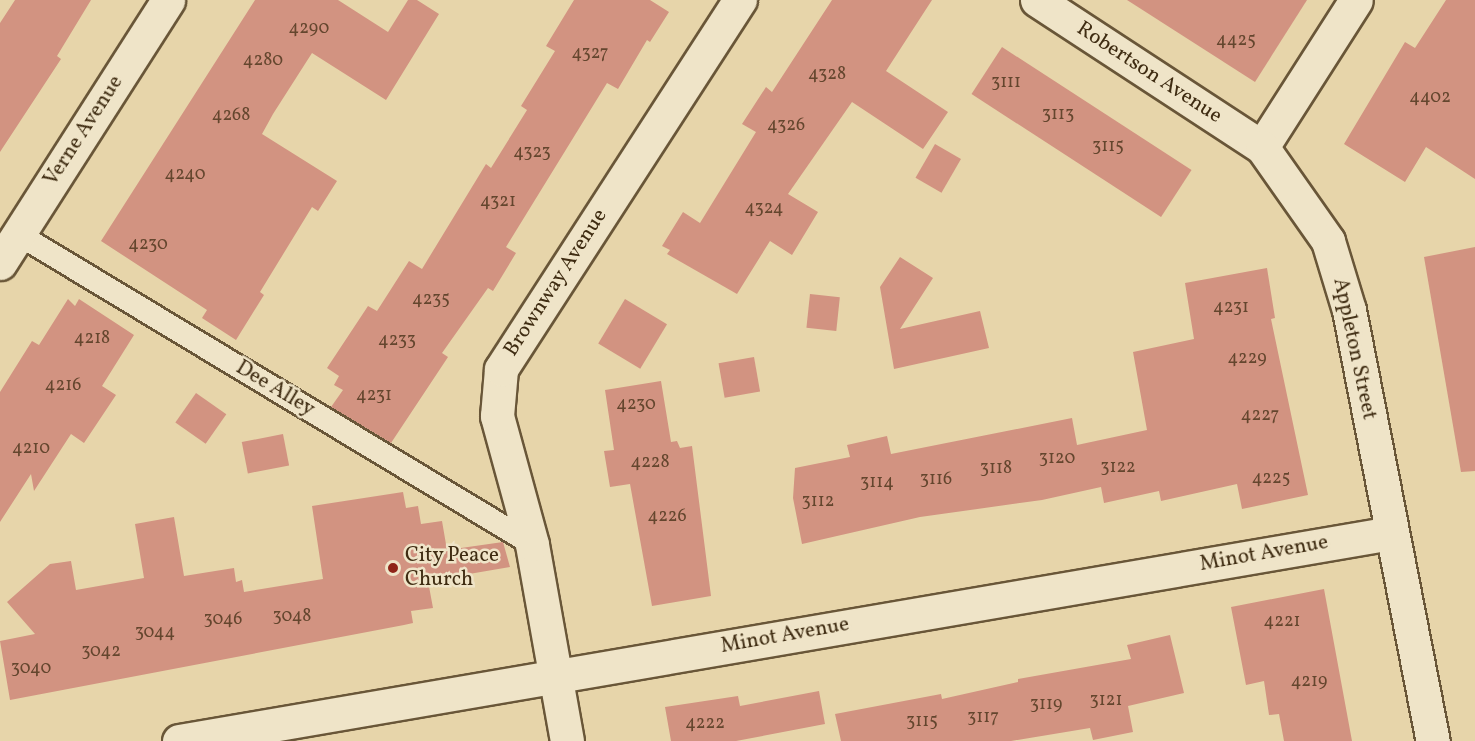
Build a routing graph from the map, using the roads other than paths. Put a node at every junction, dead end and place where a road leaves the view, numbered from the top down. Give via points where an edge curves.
1 (168, 0) edge
2 (740, 0) edge
3 (1037, 0) edge
4 (1356, 0) edge
5 (1262, 147) junction
6 (18, 234) junction
7 (0, 263) edge
8 (1391, 532) junction
9 (532, 544) junction
10 (555, 675) junction
11 (179, 741) edge
12 (567, 741) edge
13 (1433, 741) edge

1 - 6 street, Verne Avenue
2 - 9 street, Brownway Avenue via 501,369 497,416
3 - 5 street, Robertson Avenue
4 - 5 street
5 - 8 street, Appleton Street via 1328,241 1349,310
6 - 7 street, Verne Avenue
6 - 9 lane, Dee Alley
8 - 10 street, Minot Avenue
8 - 13 street, Appleton Street
9 - 10 street, Brownway Avenue
10 - 11 street, Minot Avenue
10 - 12 street, Brownway Avenue

